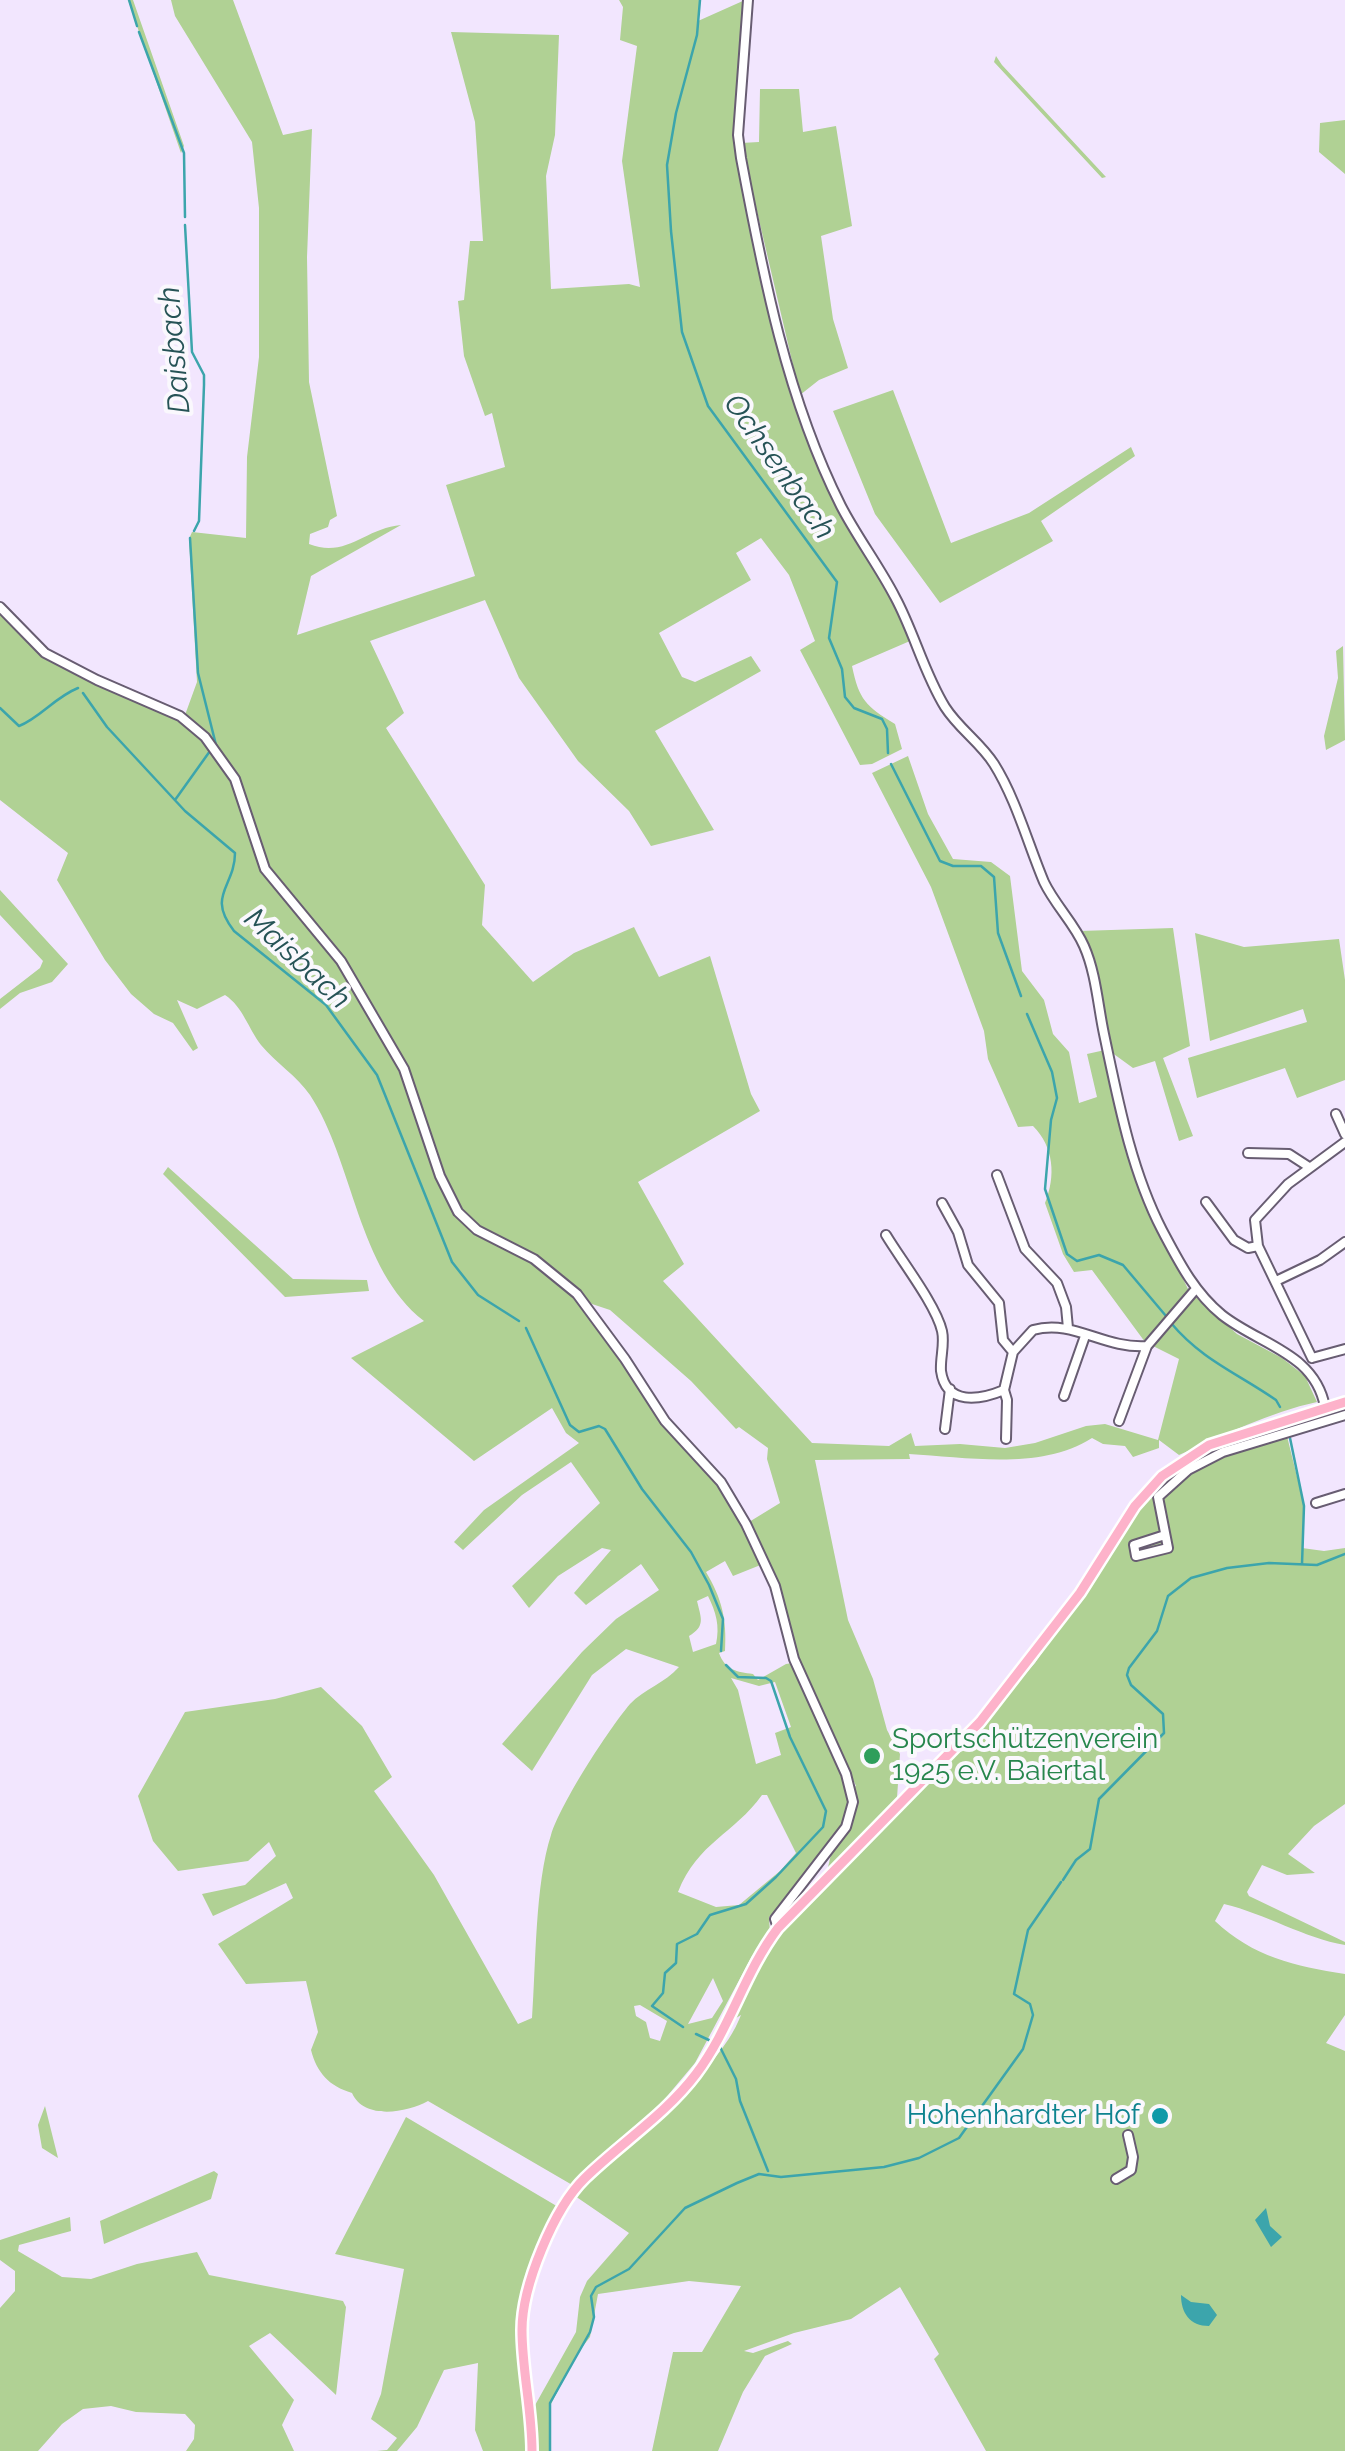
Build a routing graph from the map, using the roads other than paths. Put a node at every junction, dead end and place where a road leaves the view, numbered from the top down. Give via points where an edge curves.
1 (748, 0) edge
2 (0, 607) edge
3 (1336, 1114) dead end
4 (1345, 1134) edge
5 (1345, 1142) edge
6 (1248, 1153) dead end
7 (1309, 1167) junction
8 (997, 1175) dead end
9 (1206, 1202) dead end
10 (942, 1203) dead end
11 (886, 1235) dead end
12 (1345, 1242) edge
13 (1258, 1246) junction
14 (1276, 1281) junction
15 (1195, 1290) junction
16 (1068, 1328) junction
17 (1086, 1336) junction
18 (1147, 1346) junction
19 (1345, 1349) edge
20 (1013, 1352) junction
21 (1312, 1358) junction
22 (1306, 1367) junction
23 (950, 1389) junction
24 (1004, 1390) junction
25 (1064, 1396) dead end
26 (1345, 1402) edge
27 (1325, 1407) junction
28 (1345, 1415) edge
29 (1120, 1421) dead end
30 (946, 1428) dead end
31 (1006, 1439) dead end
32 (1345, 1494) edge
33 (1316, 1503) dead end
34 (1165, 1534) dead end
35 (778, 1928) junction
36 (1128, 2135) dead end
37 (1116, 2179) dead end
38 (532, 2451) edge

1 - 15 street via 741,158 777,322 815,448 895,596 944,707 997,769 1045,884 1083,943 1130,1144 1159,1224
2 - 35 street via 46,652 191,722 216,750 235,779 265,869 341,961 404,1069 458,1212 577,1294 665,1421 721,1482 754,1538 794,1659 853,1798 846,1826 775,1919
3 - 4 street
5 - 7 street
6 - 7 street via 1289,1154
7 - 13 street via 1255,1220
8 - 16 street via 1024,1249 1057,1283
9 - 13 street via 1234,1240
10 - 20 street via 968,1265 999,1303 1003,1340
11 - 23 street via 942,1332 941,1372
12 - 14 street
13 - 14 street
14 - 21 street
15 - 18 street
15 - 22 street
16 - 17 street
16 - 20 street via 1033,1330
17 - 18 street via 1124,1348
17 - 25 street
18 - 29 street
19 - 21 street
20 - 24 street
21 - 22 street
22 - 27 street
23 - 24 street via 966,1399
23 - 30 street
24 - 31 street
26 - 27 main road
27 - 35 main road via 1209,1444 1171,1468 980,1722
28 - 34 street via 1222,1452 1188,1470 1158,1497
32 - 33 street
35 - 38 main road via 696,2074 583,2180 539,2256 522,2330
36 - 37 street via 1131,2170

